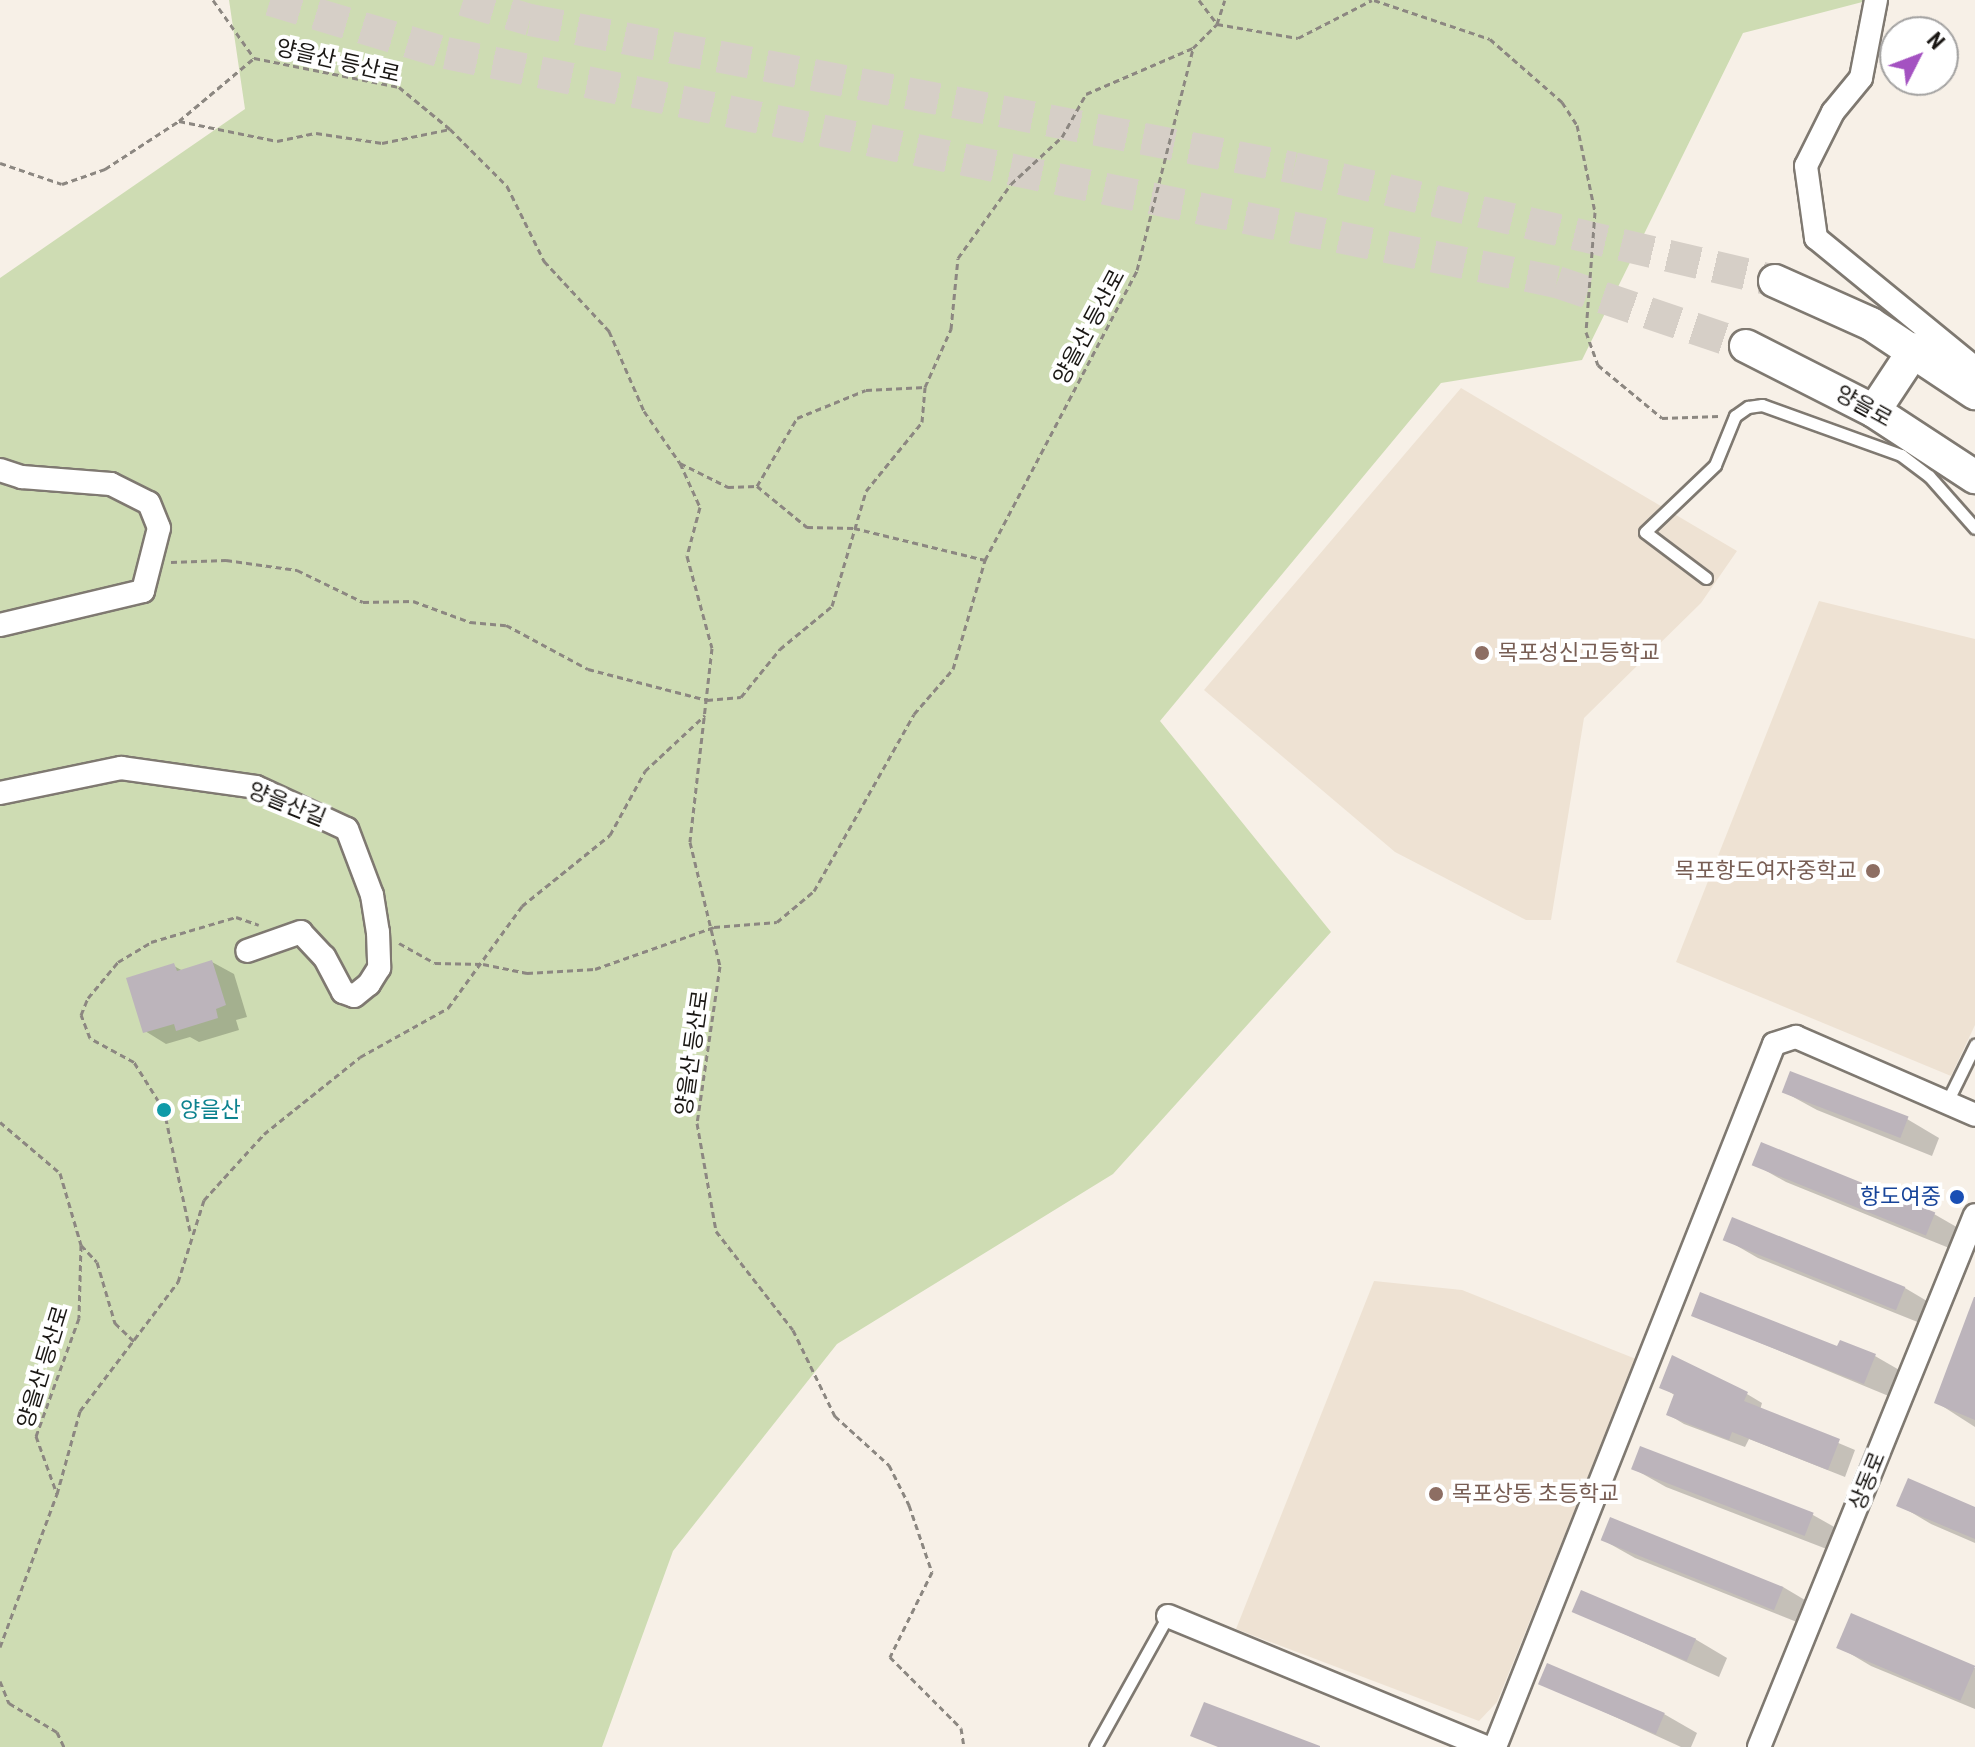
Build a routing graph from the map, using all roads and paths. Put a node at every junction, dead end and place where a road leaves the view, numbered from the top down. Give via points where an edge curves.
1 (213, 0) edge
2 (1199, 0) edge
3 (1225, 0) edge
4 (1373, 0) edge
5 (1876, 0) edge
6 (1217, 24) junction
7 (1193, 48) junction
8 (254, 58) junction
9 (179, 121) junction
10 (450, 129) junction
11 (0, 163) edge
12 (1775, 281) tunnel mouth
13 (1746, 346) tunnel mouth
14 (1915, 349) junction
15 (1975, 368) edge
16 (925, 387) junction
17 (1975, 393) edge
18 (1874, 411) junction
19 (1735, 416) junction
20 (680, 463) junction
21 (0, 470) edge
22 (1975, 477) edge
23 (757, 486) junction
24 (854, 528) junction
25 (1975, 528) edge
26 (985, 560) junction
27 (154, 562) junction
28 (1706, 578) dead end
29 (0, 625) edge
30 (707, 700) junction
31 (705, 715) junction
32 (0, 793) edge
33 (714, 927) junction
34 (378, 932) junction
35 (273, 941) junction
36 (247, 951) dead end
37 (483, 964) junction
38 (1975, 1045) edge
39 (1947, 1102) junction
40 (1975, 1115) edge
41 (0, 1122) edge
42 (1975, 1215) edge
43 (190, 1231) junction
44 (81, 1245) junction
45 (135, 1342) junction
46 (57, 1494) junction
47 (1168, 1616) joint
48 (0, 1647) edge
49 (0, 1681) edge
50 (64, 1747) edge
51 (964, 1747) edge
52 (1095, 1747) edge
53 (1486, 1747) edge
54 (1495, 1747) edge
55 (1759, 1747) edge

1 - 8 path, 양을산 등산로
2 - 6 path
3 - 6 path
4 - 6 path via 1298,38
4 - 19 path via 1490,39 1562,102 1577,125 1595,212 1586,332 1598,365 1662,418
5 - 15 street via 1861,78 1833,112 1806,166 1816,238
6 - 7 path
7 - 16 path via 1086,94 1062,137 1011,184 958,258 951,329
7 - 26 path, 양을산 등산로 via 1137,270
8 - 9 path, 양을산 등산로
8 - 10 path, 양을산 등산로 via 399,87
9 - 10 path via 277,141 316,133 382,143
9 - 11 path, 양을산 등산로 via 105,169 62,184
10 - 20 path, 양을산 등산로 via 507,186 544,261 609,331 644,411
12 - 14 street via 1823,299
13 - 18 street, 양을로
14 - 17 street
14 - 18 street
16 - 23 path via 866,390 797,418
16 - 24 path via 922,422 866,491
18 - 22 street, 양을로
19 - 25 lane via 1762,405 1901,455 1929,476
19 - 28 lane via 1715,465 1645,532
20 - 23 path, 양을산 등산로 via 728,487
20 - 30 path, 양을산 등산로 via 700,507 687,556 712,648
21 - 27 street via 111,484 149,503 159,528
23 - 24 path via 807,527
24 - 26 path
24 - 30 path via 832,606 780,649 741,697
26 - 33 path, 양을산 등산로 via 953,669 914,714 814,891 777,922
27 - 29 street via 143,591
27 - 30 path via 226,560 297,570 363,602 413,601 470,622 506,625 588,669
30 - 31 path, 양을산 등산로
31 - 33 path, 양을산 등산로 via 690,842
31 - 37 path via 645,771 610,835 522,906
32 - 34 street, 양을산길 via 121,768 256,787 347,829 372,895
33 - 37 path, 양을산 등산로 via 595,969 527,973
33 - 51 path, 양을산 등산로 via 720,966 697,1123 716,1231 793,1330 835,1416 889,1465 909,1505 932,1572 890,1657 961,1728
34 - 35 street, 양을산길 via 379,968 354,996 343,992 324,957 301,932
34 - 37 path, 양을산 등산로 via 435,963
35 - 36 street, 양을산길
35 - 43 path via 268,931 236,917 151,942 118,962 81,1015 90,1038 134,1062 164,1110
37 - 43 path via 448,1008 360,1057 264,1134 204,1200
38 - 39 lane
39 - 40 street
39 - 54 street via 1796,1037 1774,1044
41 - 44 path, 양을산 등산로 via 60,1173
42 - 55 street, 상동로
43 - 45 path via 178,1282
44 - 45 path, 양을산 등산로 via 97,1262 115,1323
44 - 46 path, 양을산 등산로 via 79,1318 36,1436
45 - 46 path via 80,1411
46 - 48 path
47 - 52 lane
47 - 53 street
49 - 50 path via 9,1703 57,1732

